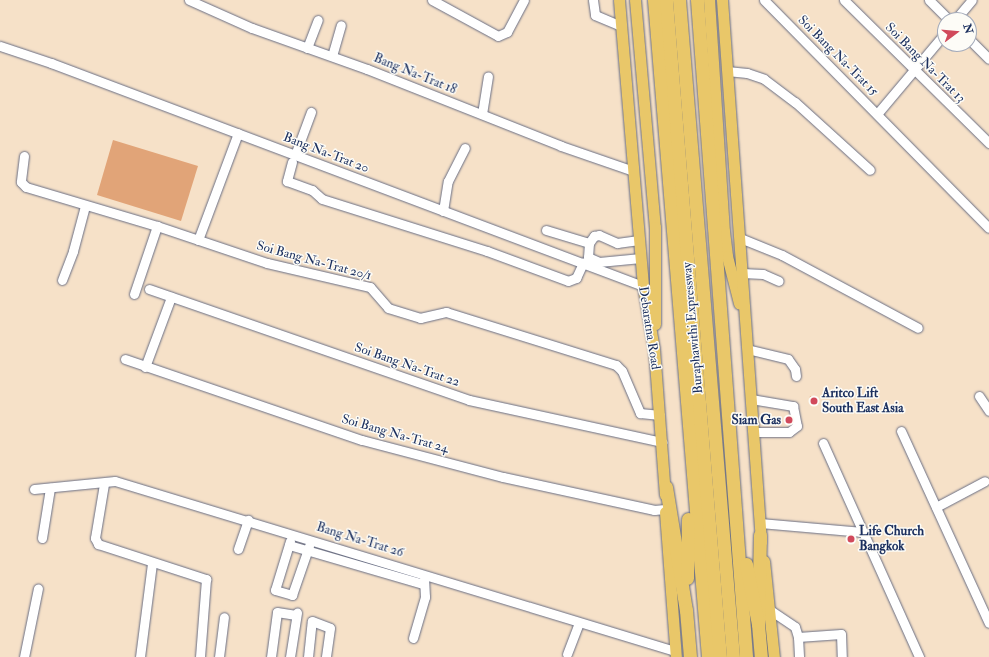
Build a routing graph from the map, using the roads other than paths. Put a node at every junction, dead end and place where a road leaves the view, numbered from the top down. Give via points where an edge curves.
1 (189, 0) edge
2 (432, 0) edge
3 (524, 0) edge
4 (593, 0) edge
5 (619, 0) edge
6 (635, 0) edge
7 (654, 0) edge
8 (666, 0) edge
9 (679, 0) edge
10 (696, 0) edge
11 (709, 0) edge
12 (722, 0) edge
13 (764, 0) edge
14 (844, 0) edge
15 (929, 0) edge
16 (972, 0) edge
17 (941, 12) edge
18 (962, 12) edge
19 (318, 20) dead end
20 (341, 25) dead end
21 (622, 26) junction
22 (937, 42) edge
23 (0, 46) edge
24 (307, 48) junction
25 (977, 48) edge
26 (332, 56) junction
27 (989, 59) edge
28 (727, 71) junction
29 (914, 71) junction
30 (488, 76) dead end
31 (311, 112) dead end
32 (482, 114) junction
33 (877, 114) junction
34 (238, 133) junction
35 (989, 143) edge
36 (464, 148) dead end
37 (24, 156) dead end
38 (294, 159) junction
39 (870, 170) dead end
40 (633, 171) junction
41 (85, 206) junction
42 (444, 211) junction
43 (157, 226) junction
44 (989, 228) edge
45 (546, 230) dead end
46 (740, 238) junction
47 (198, 240) junction
48 (639, 240) junction
49 (589, 244) junction
50 (641, 258) junction
51 (583, 263) junction
52 (742, 273) junction
53 (62, 280) dead end
54 (779, 281) dead end
55 (643, 286) junction
56 (149, 289) dead end
57 (134, 294) dead end
58 (171, 297) junction
59 (746, 328) junction
60 (918, 328) dead end
61 (654, 349) junction
62 (747, 349) junction
63 (125, 360) dead end
64 (145, 367) junction
65 (796, 376) dead end
66 (979, 396) dead end
67 (751, 399) junction
68 (989, 411) edge
69 (660, 415) junction
70 (901, 431) dead end
71 (753, 432) junction
72 (662, 442) junction
73 (823, 443) dead end
74 (690, 455) junction
75 (985, 481) dead end
76 (104, 484) junction
77 (666, 487) junction
78 (50, 488) junction
79 (34, 489) dead end
80 (734, 504) junction
81 (936, 507) junction
82 (664, 509) junction
83 (248, 520) junction
84 (760, 529) junction
85 (863, 532) junction
86 (292, 533) junction
87 (42, 538) dead end
88 (311, 539) junction
89 (289, 545) junction
90 (238, 549) dead end
91 (307, 551) junction
92 (152, 563) junction
93 (425, 574) junction
94 (424, 584) junction
95 (38, 588) dead end
96 (686, 610) junction
97 (770, 610) junction
98 (224, 617) dead end
99 (989, 622) edge
100 (578, 623) junction
101 (758, 624) junction
102 (798, 636) junction
103 (413, 638) dead end
104 (567, 654) dead end
105 (675, 654) edge
106 (24, 657) edge
107 (140, 657) edge
108 (200, 657) edge
109 (219, 657) edge
110 (271, 657) edge
111 (290, 657) edge
112 (308, 657) edge
113 (326, 657) edge
114 (690, 657) edge
115 (708, 657) edge
116 (720, 657) edge
117 (733, 657) edge
118 (746, 657) edge
119 (761, 657) edge
120 (774, 657) edge
121 (799, 657) edge
122 (842, 657) edge
123 (919, 657) edge

1 - 24 street, Bang Na-Trat 18 via 217,14
2 - 3 street via 498,36 507,32
4 - 21 street via 594,15
5 - 21 main road, Debaratna Road
6 - 61 main road via 655,227
7 - 74 highway, Debaratna Road
8 - 116 highway, Buraphawithi Expressway
9 - 117 highway, Buraphawithi Expressway
10 - 80 highway
11 - 59 main road via 724,231 727,256
12 - 28 main road
13 - 33 street, Soi Bang Na-Trat 15
14 - 29 street, Soi Bang Na-Trat 13
15 - 17 street
16 - 18 street
19 - 24 street
20 - 26 street
21 - 40 main road, Debaratna Road
22 - 29 street
23 - 34 street, Bang Na-Trat 20
24 - 26 street, Bang Na-Trat 18
25 - 27 street
26 - 32 street, Bang Na-Trat 18
28 - 39 street via 747,73 764,79 795,102
28 - 46 main road
29 - 33 street
29 - 35 street, Soi Bang Na-Trat 13
30 - 32 street
31 - 38 street
32 - 40 street, Bang Na-Trat 18
33 - 44 street, Soi Bang Na-Trat 15
34 - 38 street, Bang Na-Trat 20
34 - 47 street
36 - 42 street via 448,181
37 - 41 street, Soi Bang Na-Trat 20/1 via 21,182 23,185
38 - 42 street, Bang Na-Trat 20
38 - 51 street via 287,181 312,190 322,199 487,251 568,281 576,278
40 - 48 main road, Debaratna Road
41 - 43 street, Soi Bang Na-Trat 20/1
41 - 53 street
42 - 51 street, Bang Na-Trat 20
43 - 47 street, Soi Bang Na-Trat 20/1
43 - 57 street
45 - 49 street
46 - 52 main road
46 - 60 street via 789,259
47 - 69 street, Soi Bang Na-Trat 20/1 via 267,263 370,287 388,308 420,318 446,312 616,365 622,371 640,413
48 - 49 street via 617,243 599,235 594,236
48 - 50 main road, Debaratna Road
49 - 50 street via 588,257 599,262
50 - 55 main road, Debaratna Road
51 - 55 street, Bang Na-Trat 20
52 - 54 street via 763,274
52 - 59 main road
55 - 61 main road, Debaratna Road
56 - 58 street, Soi Bang Na-Trat 22
58 - 64 street
58 - 72 street, Soi Bang Na-Trat 22 via 469,400
59 - 62 main road
61 - 69 main road, Debaratna Road
62 - 65 street via 788,359 795,369
62 - 67 main road
63 - 64 street, Soi Bang Na-Trat 24
64 - 82 street, Soi Bang Na-Trat 24 via 362,440 503,477 654,510
66 - 68 street
67 - 71 main road
67 - 71 street via 793,406 797,426 789,432
69 - 72 main road, Debaratna Road
70 - 81 street
71 - 84 main road
72 - 77 main road, Debaratna Road
73 - 85 street
74 - 96 highway
74 - 115 highway, Debaratna Road
75 - 81 street
76 - 78 street, Bang Na-Trat 26
76 - 83 street, Bang Na-Trat 26 via 115,481
76 - 92 street via 94,538 98,544
77 - 82 main road, Debaratna Road
77 - 96 highway
78 - 79 street, Bang Na-Trat 26
78 - 87 street
80 - 101 highway
80 - 118 highway
81 - 99 street
82 - 105 main road, Debaratna Road
83 - 86 street, Bang Na-Trat 26
83 - 90 street
84 - 85 street
84 - 97 main road
84 - 101 highway
85 - 123 street
86 - 88 street, Bang Na-Trat 26
86 - 89 street
88 - 91 street
88 - 93 street, Bang Na-Trat 26
89 - 91 street
89 - 91 street via 275,590 292,595
91 - 94 street
92 - 107 street
92 - 108 street via 206,579
93 - 94 street
93 - 100 street, Bang Na-Trat 26
94 - 103 street via 425,597
95 - 106 street
96 - 114 highway
97 - 102 street via 792,624
97 - 120 main road
98 - 109 street
100 - 104 street
100 - 105 street, Bang Na-Trat 26
101 - 119 highway
102 - 121 street
102 - 122 street via 841,634
110 - 111 street via 277,612 296,614
112 - 113 street via 312,621 330,628

